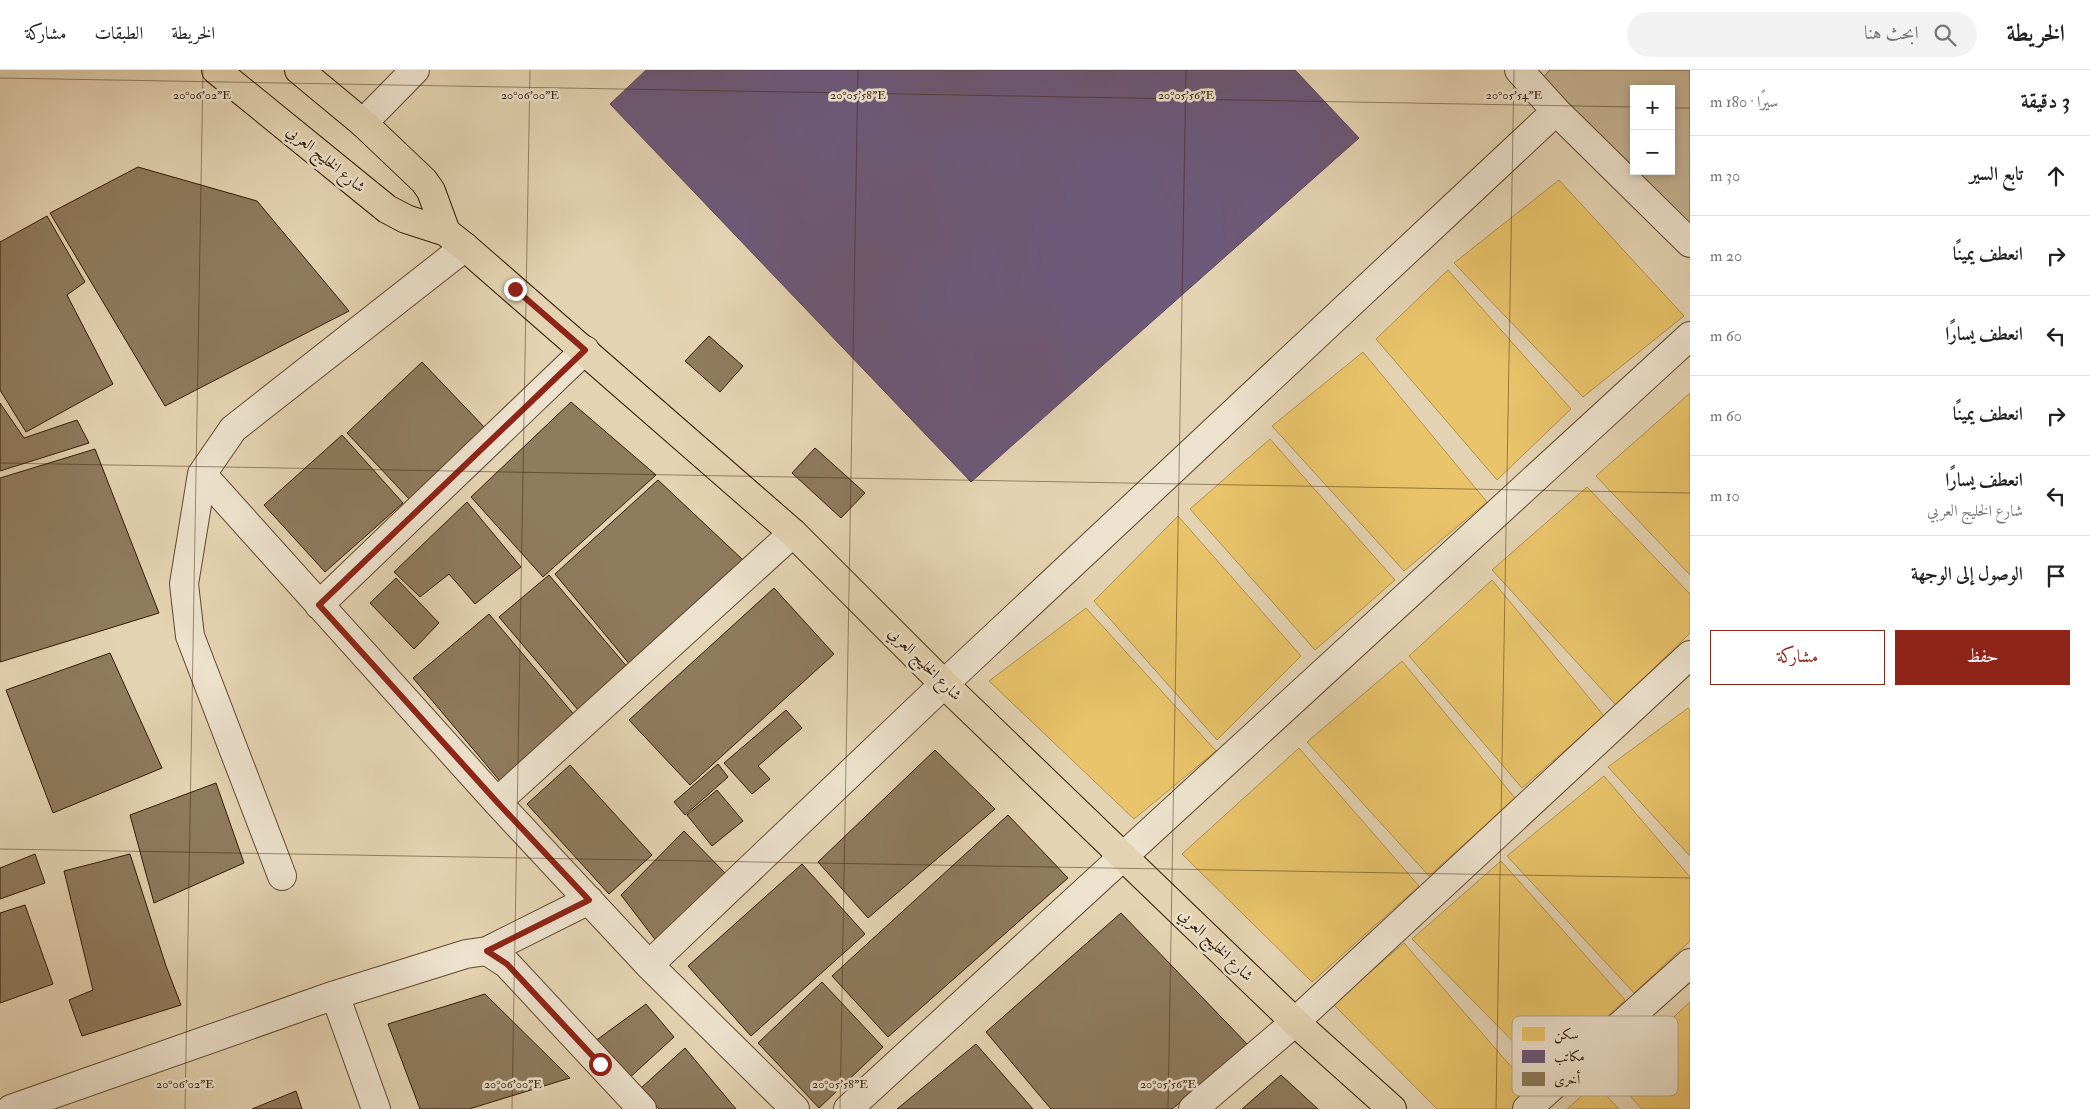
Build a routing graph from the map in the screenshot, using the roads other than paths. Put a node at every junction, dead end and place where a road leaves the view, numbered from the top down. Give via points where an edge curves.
1 (216, 70) edge
2 (300, 70) edge
3 (415, 70) edge
4 (1519, 70) edge
5 (1556, 111) junction
6 (363, 123) junction
7 (456, 240) junction
8 (1690, 243) edge
9 (1690, 336) edge
10 (585, 350) junction
11 (202, 474) junction
12 (793, 533) junction
13 (319, 605) junction
14 (1690, 655) edge
15 (944, 684) junction
16 (497, 802) junction
17 (1124, 856) junction
18 (282, 876) dead end
19 (589, 900) junction
20 (487, 951) junction
21 (1690, 963) edge
22 (649, 964) junction
23 (335, 995) junction
24 (1630, 1016) edge
25 (1295, 1022) junction
26 (1541, 1096) edge
27 (11, 1109) edge
28 (376, 1109) edge
29 (642, 1109) edge
30 (795, 1109) edge
31 (848, 1109) edge
32 (1193, 1109) edge
33 (1392, 1109) edge
34 (1526, 1109) edge

1 - 7 main road, شارع الخليج العربي via 387,209
2 - 6 main road, شارع الخليج العربي
3 - 6 street
4 - 5 street
5 - 8 street
5 - 15 street
6 - 7 main road, شارع الخليج العربي via 424,181
7 - 10 main road, شارع الخليج العربي
7 - 11 street via 233,429
9 - 17 street
10 - 12 main road, شارع الخليج العربي
10 - 13 street
11 - 13 street
11 - 18 street via 184,584 190,636
12 - 15 main road, شارع الخليج العربي
12 - 16 street
13 - 16 street
14 - 25 street
15 - 17 main road, شارع الخليج العربي
15 - 22 street
16 - 19 street
17 - 25 main road, شارع الخليج العربي
17 - 31 street
19 - 20 street
19 - 22 street
20 - 23 street via 466,954
20 - 29 street via 507,964
21 - 24 street
22 - 30 street
23 - 27 street
23 - 28 street
25 - 32 street
25 - 33 main road, شارع الخليج العربي
26 - 34 street

